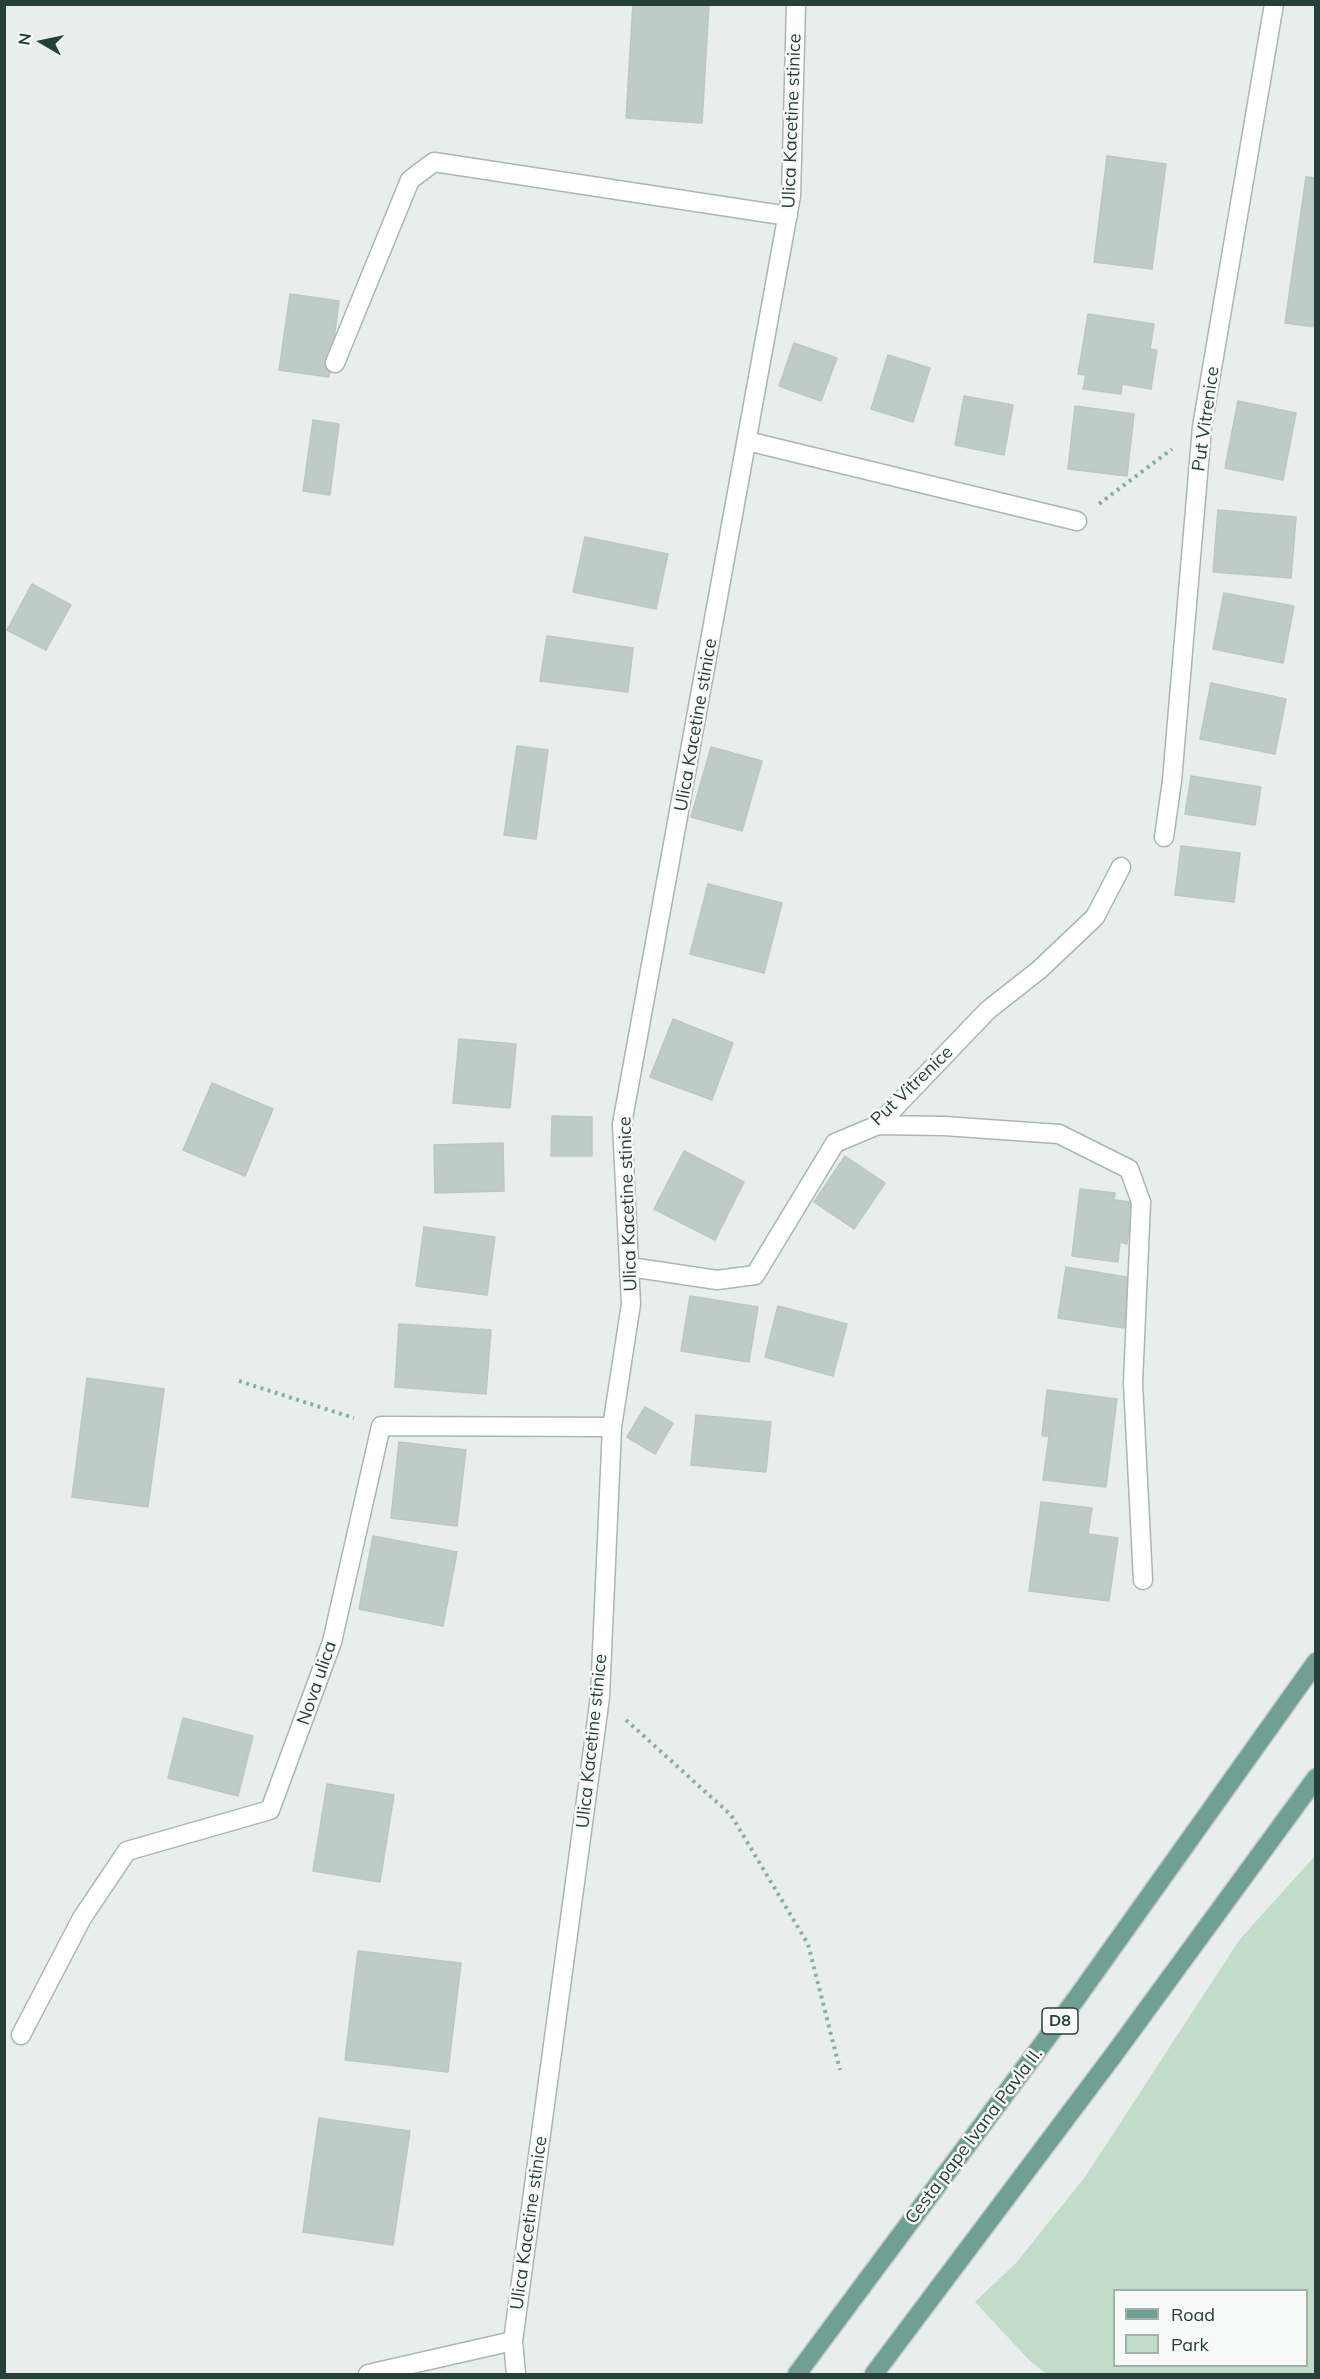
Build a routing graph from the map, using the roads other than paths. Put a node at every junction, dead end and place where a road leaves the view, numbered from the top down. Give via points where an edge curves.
1 (796, 4) edge
2 (1274, 4) edge
3 (788, 216) junction
4 (335, 363) dead end
5 (747, 441) junction
6 (1077, 521) road end
7 (1164, 837) dead end
8 (1121, 867) dead end
9 (878, 1125) junction
10 (630, 1267) junction
11 (612, 1427) junction
12 (1143, 1580) dead end
13 (1316, 1662) edge
14 (1316, 1778) edge
15 (21, 2035) dead end
16 (513, 2341) junction
17 (368, 2374) edge
18 (516, 2374) edge
19 (797, 2374) edge
20 (874, 2374) edge

1 - 3 street, Ulica Kacetine stinice
2 - 7 street, Put Vitrenice via 1202,427
3 - 4 street via 434,162 410,180
3 - 5 street, Ulica Kacetine stinice
5 - 6 street
5 - 10 street, Ulica Kacetine stinice via 622,1125
8 - 9 street, Put Vitrenice via 1095,917 1039,970 988,1010
9 - 10 street, Put Vitrenice via 835,1143 754,1275 717,1280
9 - 12 street via 1059,1134 1128,1169 1142,1202 1133,1383
10 - 11 street, Ulica Kacetine stinice via 631,1304
11 - 15 street, Nova ulica via 381,1426 332,1642 270,1810 127,1851 82,1918
11 - 16 street, Ulica Kacetine stinice via 600,1697
13 - 19 main road, Cesta pape Ivana Pavla II. / D8 via 1076,1999
14 - 20 main road
16 - 17 street
16 - 18 street, Ulica Kacetine stinice

